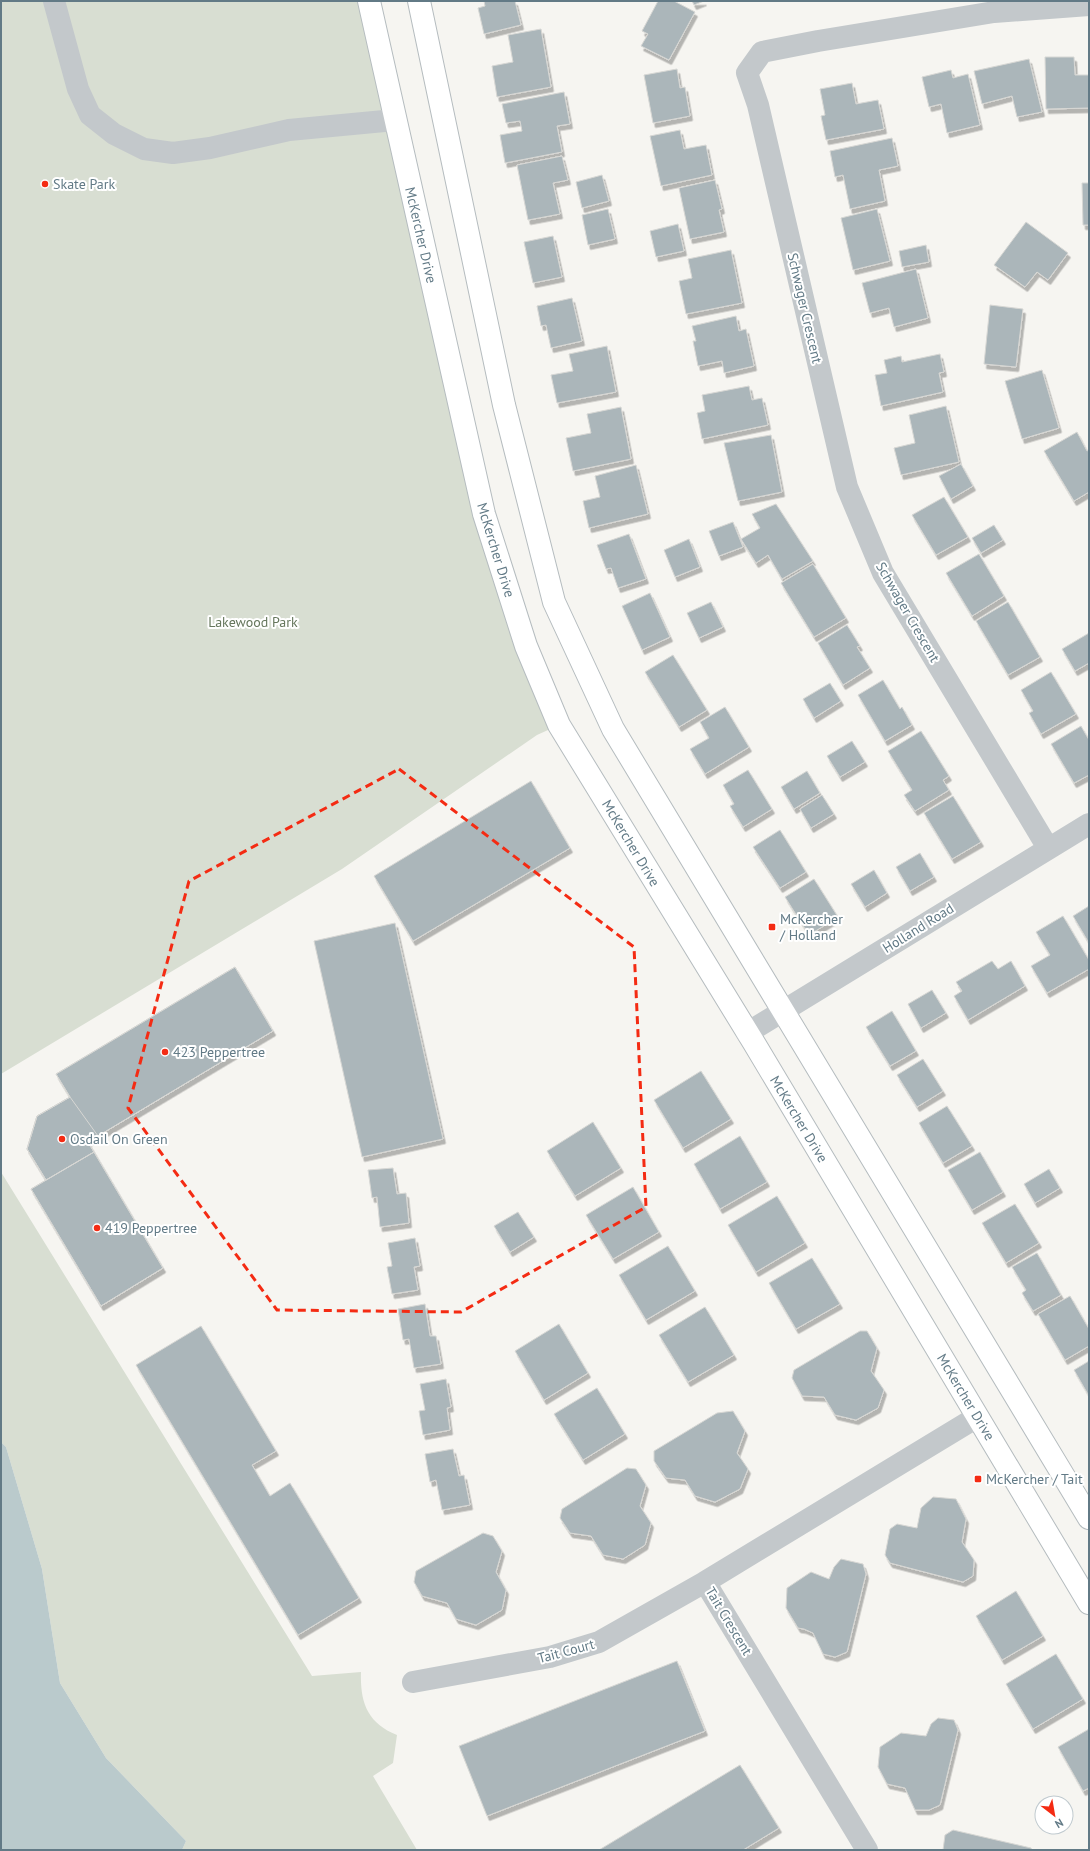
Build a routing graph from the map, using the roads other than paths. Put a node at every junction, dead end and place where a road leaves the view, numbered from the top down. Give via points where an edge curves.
1 (54, 1) edge
2 (369, 1) edge
3 (419, 1) edge
4 (1089, 5) edge
5 (394, 120) junction
6 (1089, 824) edge
7 (1048, 848) junction
8 (784, 1011) junction
9 (747, 1033) junction
10 (977, 1417) junction
11 (1089, 1518) edge
12 (705, 1582) junction
13 (1089, 1603) edge
14 (413, 1682) dead end
15 (867, 1850) edge

1 - 5 street via 78,89 90,116 114,134 144,149 174,153 210,148 289,130
2 - 5 main road, McKercher Drive
3 - 8 main road via 504,405 554,602 613,729
4 - 7 street, Schwager Crescent via 994,12 762,52 747,73 758,105 847,487 883,573
5 - 9 main road, McKercher Drive via 484,514 526,646 559,725
6 - 7 street, Holland Road
7 - 8 street, Holland Road
8 - 9 street, Holland Road
8 - 11 main road
9 - 10 main road, McKercher Drive
10 - 12 street, Tait Crescent
10 - 13 main road, McKercher Drive
12 - 14 street, Tait Court via 600,1642 550,1657
12 - 15 street, Tait Crescent

